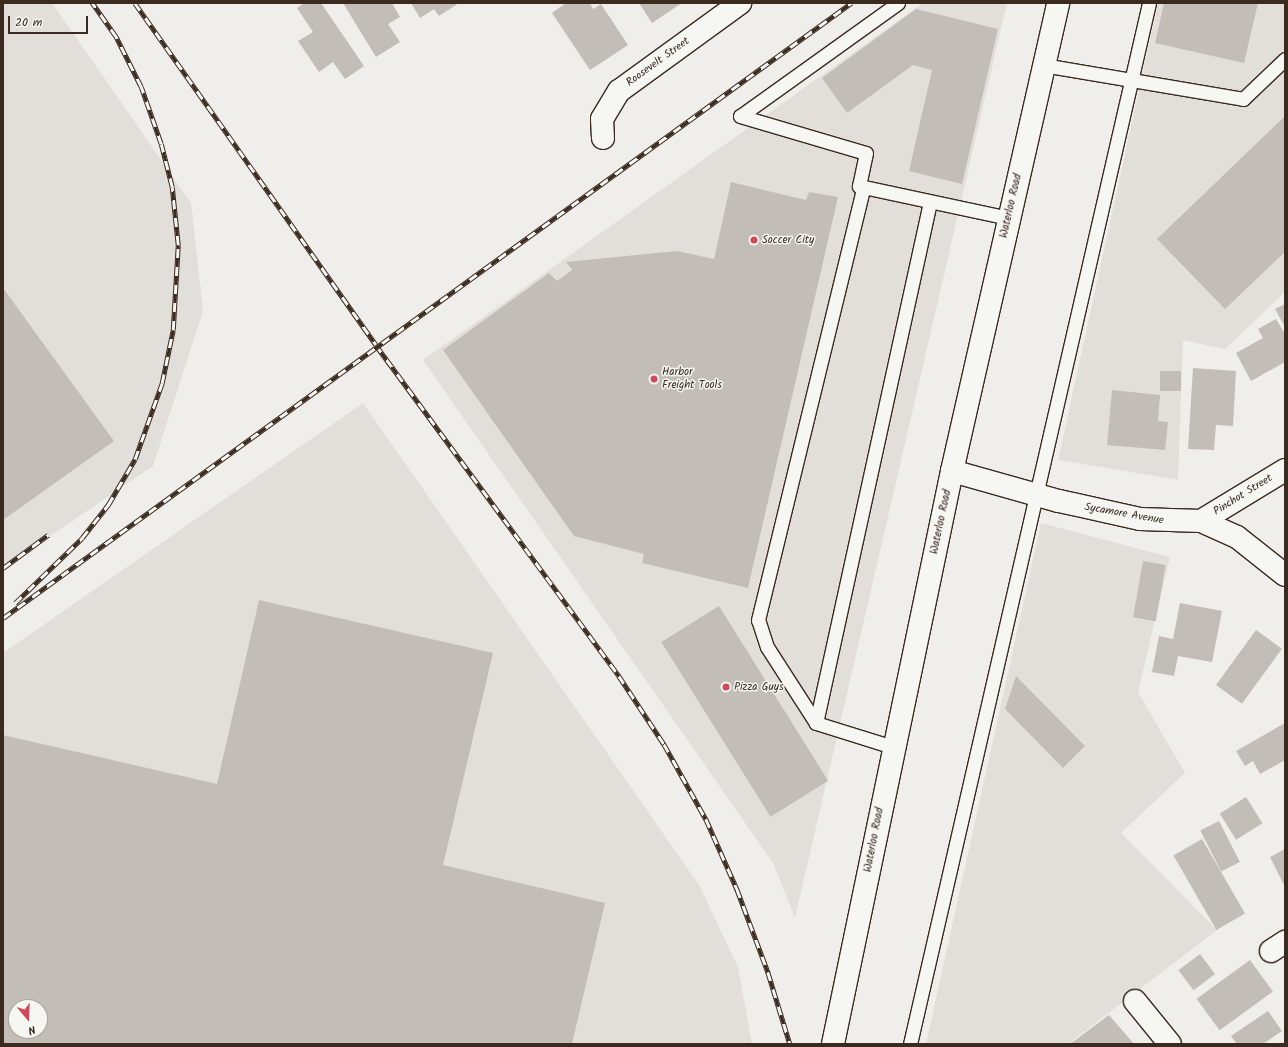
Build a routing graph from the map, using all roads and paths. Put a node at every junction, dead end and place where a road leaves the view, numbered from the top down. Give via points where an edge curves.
1 (740, 3) edge
2 (898, 3) edge
3 (1058, 3) edge
4 (1149, 3) edge
5 (1285, 59) edge
6 (1043, 66) junction
7 (1132, 80) junction
8 (603, 138) dead end
9 (863, 188) junction
10 (930, 202) junction
11 (1008, 218) junction
12 (1285, 470) edge
13 (952, 471) junction
14 (1036, 495) junction
15 (1201, 521) junction
16 (1285, 575) edge
17 (816, 723) junction
18 (893, 747) junction
19 (1135, 1001) dead end
20 (833, 1044) edge
21 (910, 1044) edge
22 (1170, 1044) edge

1 - 8 main road, Roosevelt Street via 619,91 602,119
2 - 9 lane via 740,116 866,153 859,186
3 - 6 main road, Waterloo Road
4 - 7 lane
5 - 7 lane via 1243,99
6 - 7 lane
6 - 11 main road, Waterloo Road
7 - 14 lane
9 - 10 lane
9 - 17 lane via 758,620 767,647
10 - 11 lane
10 - 17 lane
11 - 13 main road, Waterloo Road
12 - 15 main road, Pinchot Street
13 - 14 main road, Sycamore Avenue
13 - 18 main road, Waterloo Road
14 - 15 main road, Sycamore Avenue via 1140,519
14 - 21 lane
15 - 16 main road, Sycamore Avenue via 1237,537
17 - 18 lane
18 - 20 main road, Waterloo Road
19 - 22 main road

